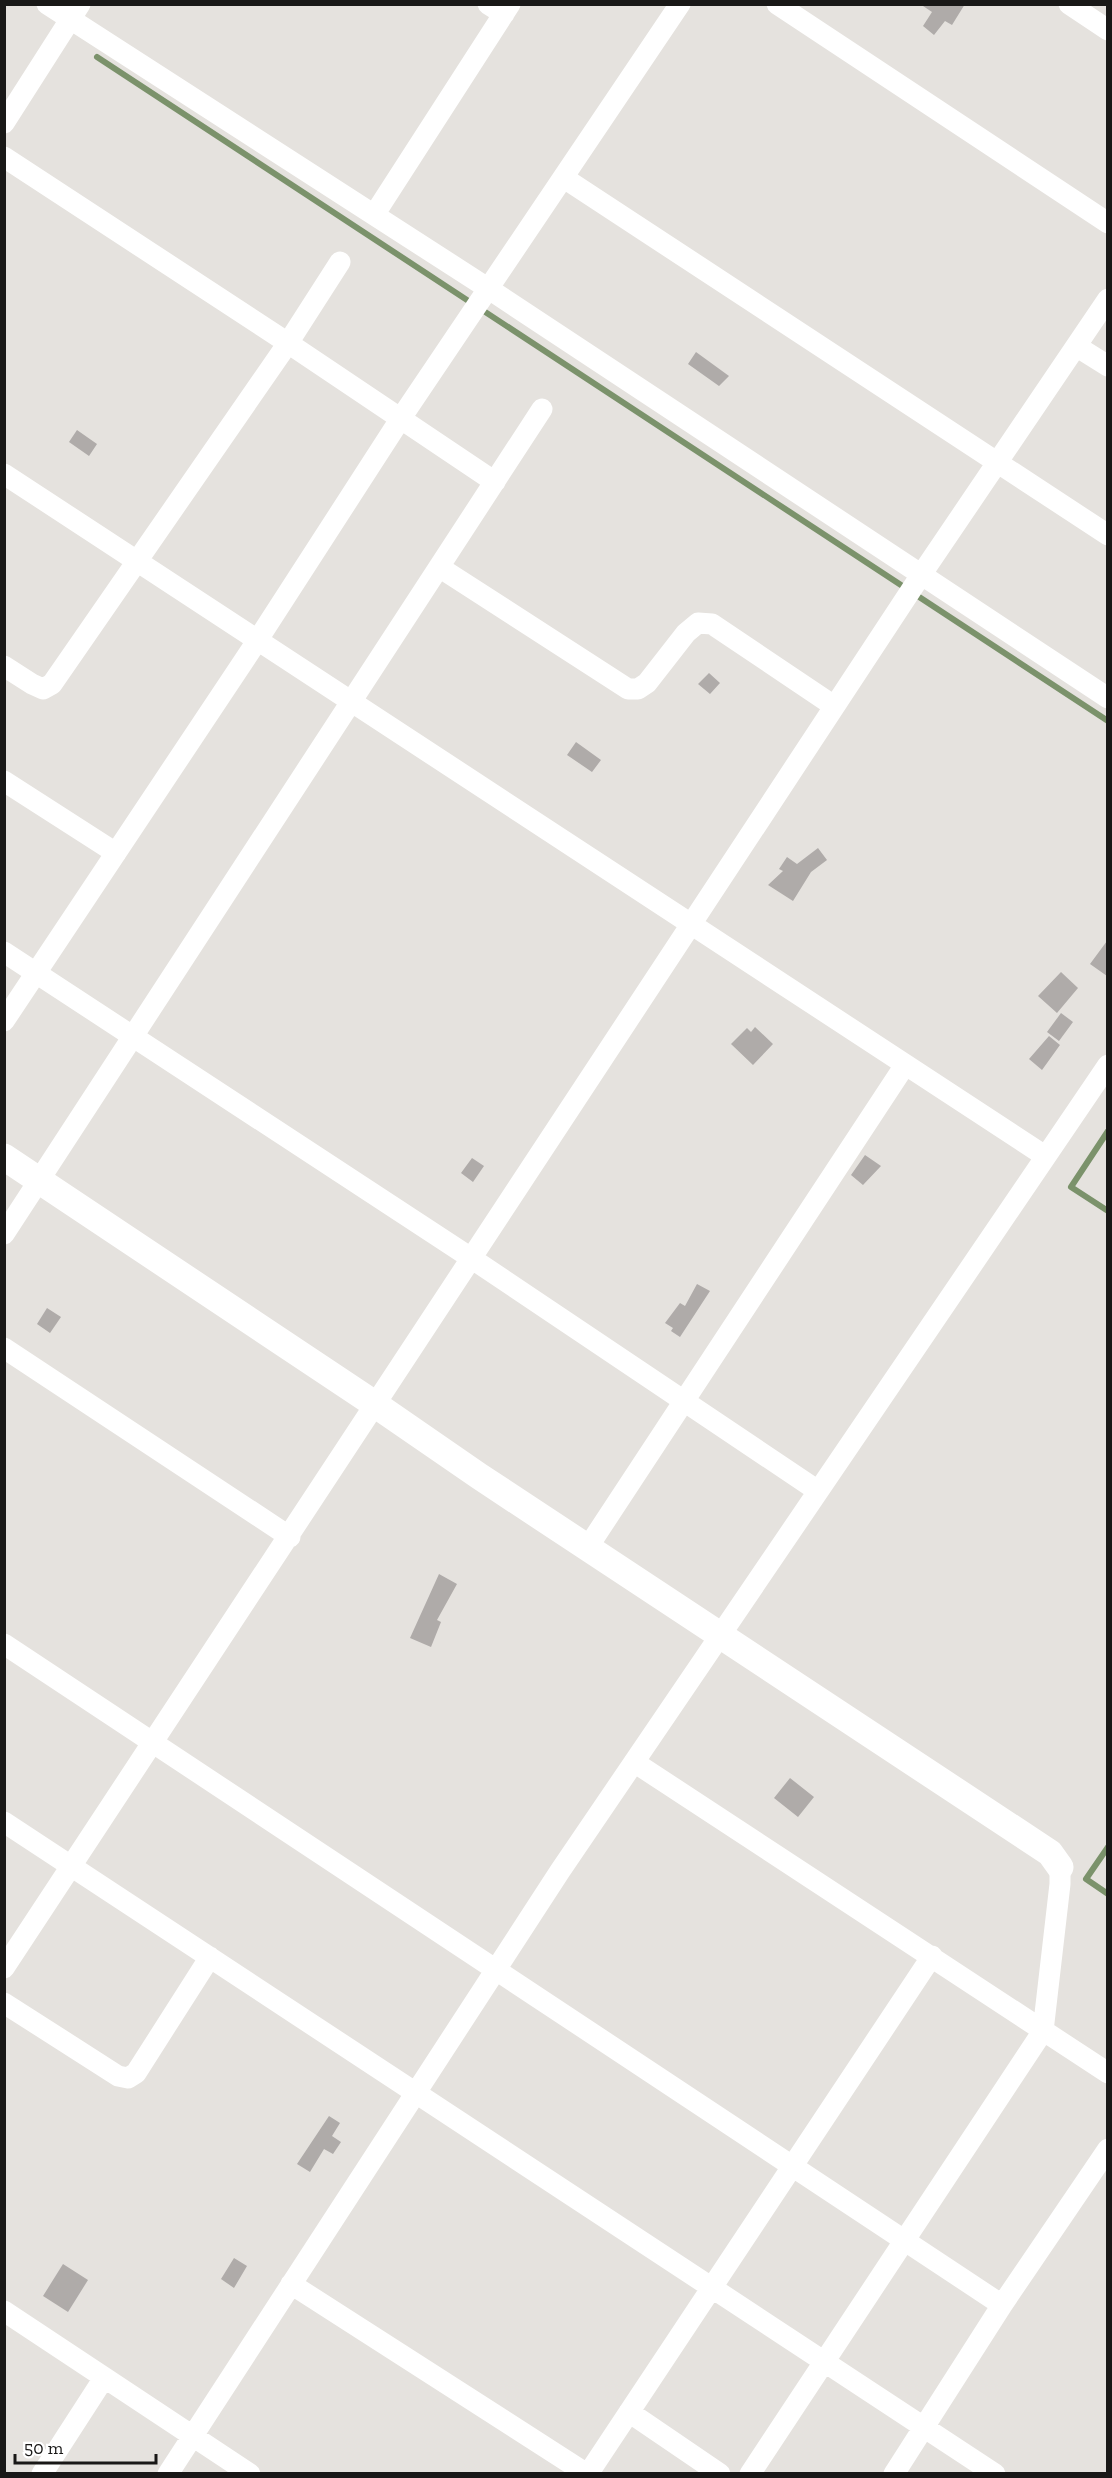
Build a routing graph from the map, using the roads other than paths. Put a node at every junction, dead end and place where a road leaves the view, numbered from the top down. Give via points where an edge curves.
1 (46, 4) edge
2 (680, 4) edge
3 (777, 4) edge
4 (1069, 4) edge
5 (500, 8) edge
6 (75, 12) edge
7 (1107, 30) edge
8 (4, 123) edge
9 (4, 157) edge
10 (564, 178) junction
11 (374, 215) junction
12 (1107, 223) edge
13 (340, 262) dead end
14 (489, 289) junction
15 (1107, 299) edge
16 (288, 343) junction
17 (1076, 346) junction
18 (1107, 366) edge
19 (542, 409) dead end
20 (401, 418) junction
21 (997, 462) junction
22 (4, 474) edge
23 (495, 483) junction
24 (1107, 535) edge
25 (138, 562) junction
26 (439, 567) junction
27 (921, 575) junction
28 (257, 641) junction
29 (4, 666) edge
30 (1107, 698) edge
31 (350, 702) junction
32 (834, 706) junction
33 (4, 781) edge
34 (116, 853) junction
35 (692, 925) junction
36 (4, 952) edge
37 (36, 973) junction
38 (4, 1021) edge
39 (135, 1036) junction
40 (904, 1065) junction
41 (1107, 1065) edge
42 (1045, 1156) junction
43 (4, 1157) edge
44 (39, 1180) junction
45 (4, 1233) edge
46 (471, 1258) junction
47 (4, 1348) edge
48 (683, 1401) junction
49 (376, 1405) junction
50 (818, 1491) junction
51 (290, 1537) junction
52 (588, 1547) junction
53 (721, 1635) junction
54 (4, 1644) edge
55 (153, 1743) junction
56 (634, 1762) junction
57 (4, 1822) edge
58 (72, 1866) junction
59 (1060, 1867) joint
60 (932, 1956) junction
61 (210, 1957) junction
62 (4, 1968) edge
63 (496, 1969) junction
64 (4, 2003) edge
65 (1043, 2031) junction
66 (1107, 2073) edge
67 (417, 2094) junction
68 (1107, 2149) edge
69 (792, 2167) junction
70 (905, 2241) junction
71 (291, 2284) junction
72 (711, 2288) junction
73 (1002, 2305) junction
74 (4, 2311) edge
75 (823, 2362) junction
76 (105, 2378) junction
77 (629, 2412) junction
78 (924, 2427) junction
79 (192, 2436) junction
80 (42, 2474) edge
81 (168, 2474) edge
82 (249, 2474) edge
83 (587, 2474) edge
84 (720, 2474) edge
85 (750, 2474) edge
86 (894, 2474) edge
87 (995, 2474) edge

1 - 6 street
2 - 10 street
3 - 12 street
4 - 7 street
5 - 11 street
6 - 8 street
6 - 11 street
9 - 16 street
10 - 14 street
10 - 21 street
11 - 14 street
13 - 16 street
14 - 20 street
14 - 27 street
15 - 17 street
16 - 20 street
16 - 25 street
17 - 18 street
17 - 21 street
19 - 23 street
20 - 23 street
20 - 28 street
21 - 24 street
21 - 27 street
22 - 25 street
23 - 26 street
25 - 28 street
25 - 29 street via 52,684 43,689
26 - 31 street
26 - 32 street via 628,689 638,689 647,683 698,623 712,624
27 - 30 street
27 - 32 street
28 - 31 street
28 - 34 street
31 - 35 street
31 - 39 street
32 - 35 street
33 - 34 street
34 - 37 street
35 - 40 street
35 - 46 street
36 - 37 street
37 - 38 street
37 - 39 street
39 - 44 street
39 - 46 street
40 - 42 street
40 - 48 street
41 - 42 street
42 - 50 street
43 - 44 street
44 - 45 street
44 - 49 street
46 - 48 street
46 - 49 street
47 - 51 street
48 - 50 street
48 - 52 street
49 - 51 street
49 - 52 street
50 - 53 street
51 - 55 street
52 - 53 street
53 - 56 street
53 - 59 street via 1050,1853
54 - 55 street
55 - 58 street
55 - 63 street
56 - 60 street
56 - 63 street
57 - 58 street
58 - 61 street
58 - 62 street
59 - 65 street
60 - 65 street
60 - 69 street
61 - 64 street via 136,2073 128,2078 118,2076
61 - 67 street
63 - 67 street
63 - 69 street
65 - 66 street
65 - 70 street
67 - 71 street
67 - 72 street
68 - 73 street
69 - 70 street
69 - 72 street
70 - 73 street
70 - 75 street
71 - 79 street
71 - 83 street
72 - 75 street
72 - 77 street
73 - 78 street
74 - 76 street
75 - 78 street
75 - 85 street
76 - 79 street
76 - 80 street
77 - 83 street
77 - 84 street
78 - 86 street
78 - 87 street
79 - 81 street
79 - 82 street

